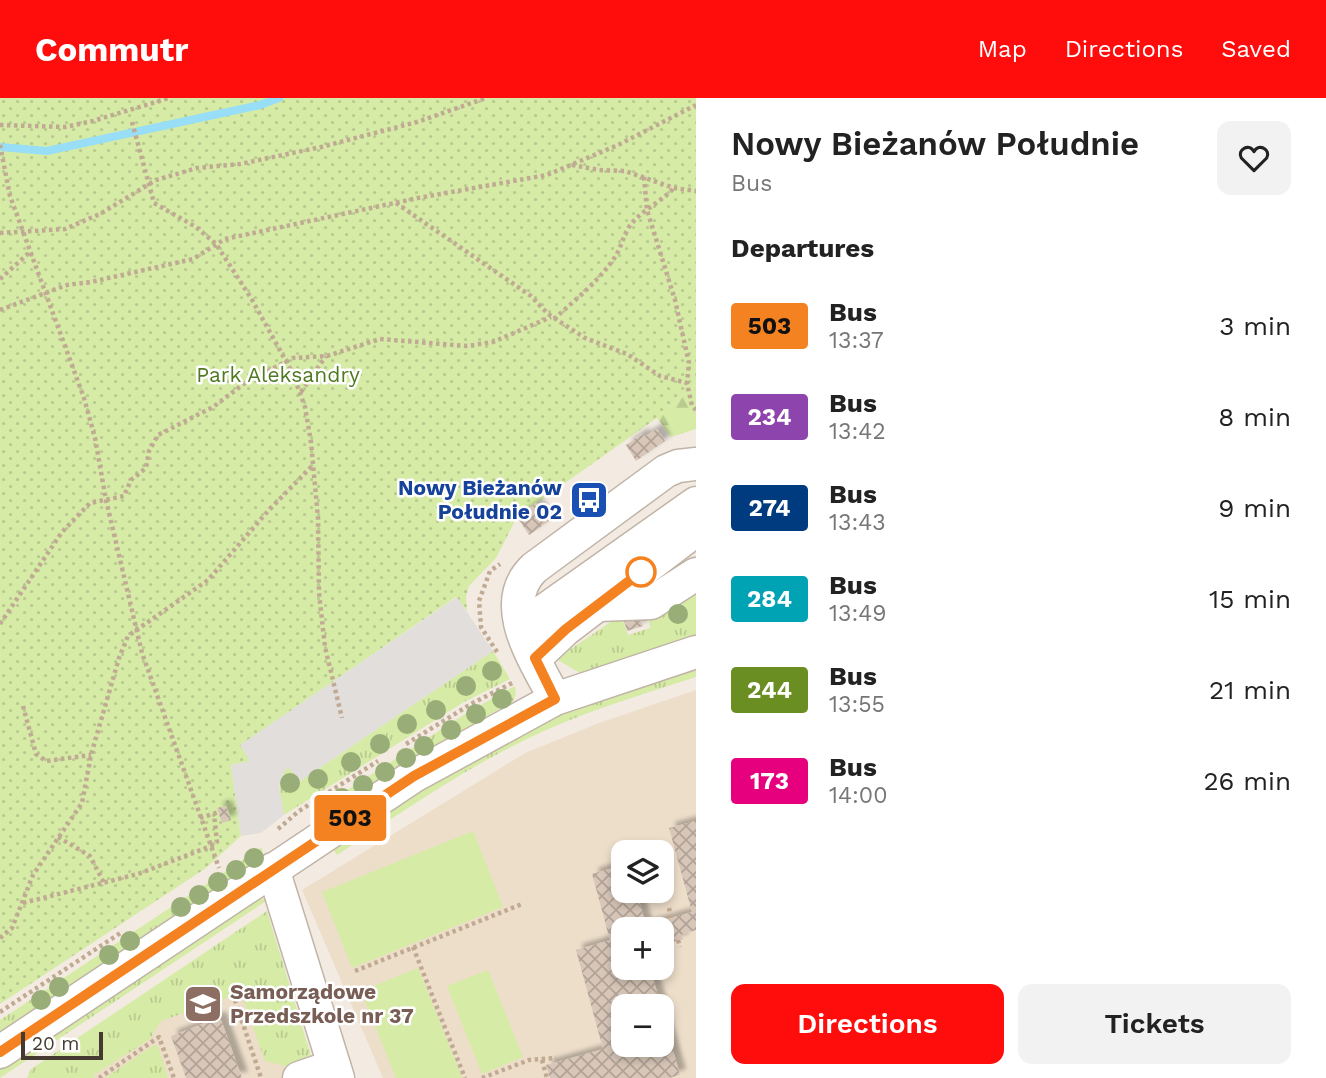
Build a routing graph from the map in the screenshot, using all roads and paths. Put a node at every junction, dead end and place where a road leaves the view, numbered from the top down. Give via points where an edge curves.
1 (169, 98) edge
2 (486, 98) edge
3 (696, 105) edge
4 (132, 122) dead end
5 (0, 125) edge
6 (0, 145) edge
7 (571, 165) junction
8 (644, 177) junction
9 (147, 185) junction
10 (674, 188) junction
11 (696, 191) edge
12 (396, 203) junction
13 (647, 210) junction
14 (22, 230) junction
15 (0, 233) edge
16 (216, 244) junction
17 (31, 251) junction
18 (0, 279) edge
19 (45, 292) junction
20 (0, 310) edge
21 (552, 318) junction
22 (327, 356) junction
23 (286, 362) junction
24 (687, 383) junction
25 (300, 393) junction
26 (696, 410) edge
27 (313, 464) junction
28 (696, 464) edge
29 (106, 500) junction
30 (696, 503) edge
31 (696, 530) edge
32 (696, 574) edge
33 (598, 605) junction
34 (0, 624) edge
35 (136, 630) junction
36 (696, 652) edge
37 (535, 658) junction
38 (555, 699) junction
39 (23, 706) dead end
40 (342, 718) dead end
41 (92, 755) junction
42 (200, 818) junction
43 (58, 837) junction
44 (211, 846) junction
45 (219, 869) dead end
46 (274, 869) junction
47 (104, 883) junction
48 (22, 903) junction
49 (522, 904) dead end
50 (668, 908) dead end
51 (671, 917) edge
52 (127, 929) dead end
53 (0, 938) edge
54 (678, 940) dead end
55 (413, 947) junction
56 (680, 947) dead end
57 (355, 971) dead end
58 (235, 1000) dead end
59 (0, 1012) edge
60 (0, 1052) edge
61 (556, 1058) dead end
62 (542, 1060) junction
63 (336, 1072) edge
64 (99, 1078) edge
65 (174, 1078) edge
66 (261, 1078) edge
67 (299, 1078) edge
68 (465, 1078) edge
69 (482, 1078) edge
70 (547, 1078) edge

1 - 5 path via 65,127
2 - 9 path via 321,147 197,168
3 - 7 path
4 - 9 path
6 - 14 path
7 - 8 path
7 - 12 path via 547,175
8 - 10 path
8 - 13 path
9 - 14 path via 65,229
9 - 16 path via 154,203
10 - 11 path
10 - 13 path
12 - 16 path
12 - 21 path via 531,296
13 - 21 path via 631,224 615,256 592,285
13 - 24 path via 675,300 689,363
14 - 15 path
14 - 17 path
16 - 19 path via 193,258
16 - 23 path
17 - 18 path
17 - 19 path
19 - 20 path
19 - 29 path via 84,398
21 - 22 path via 494,342 467,346 380,339
21 - 24 path via 584,338 627,354 660,376
22 - 23 path
22 - 25 path
23 - 25 path
23 - 29 path via 159,435 146,468 131,480 124,496
24 - 26 path
25 - 27 path
27 - 35 path via 208,580
27 - 40 path via 325,648
28 - 37 street via 666,471 531,571 521,588 519,617
29 - 34 path via 90,503 62,532
29 - 35 path
30 - 37 street via 542,612 533,635
31 - 33 street
32 - 33 street via 651,603
33 - 37 street
35 - 41 path via 118,658
35 - 42 path
36 - 38 street
37 - 38 street
38 - 46 street via 414,776
39 - 41 path via 36,754 46,761
41 - 43 path via 82,803
42 - 44 path
42 - 44 path via 216,813 217,842
43 - 47 path via 90,856
43 - 48 path via 33,875
44 - 45 path
44 - 47 path
46 - 60 street
46 - 63 street
47 - 48 path
48 - 53 path via 12,928
49 - 55 path
50 - 51 path
52 - 59 path
54 - 56 path
55 - 57 path
55 - 68 path
58 - 66 path
61 - 62 path
62 - 69 path via 529,1060
62 - 70 path
63 - 67 street
64 - 65 path via 159,1037

